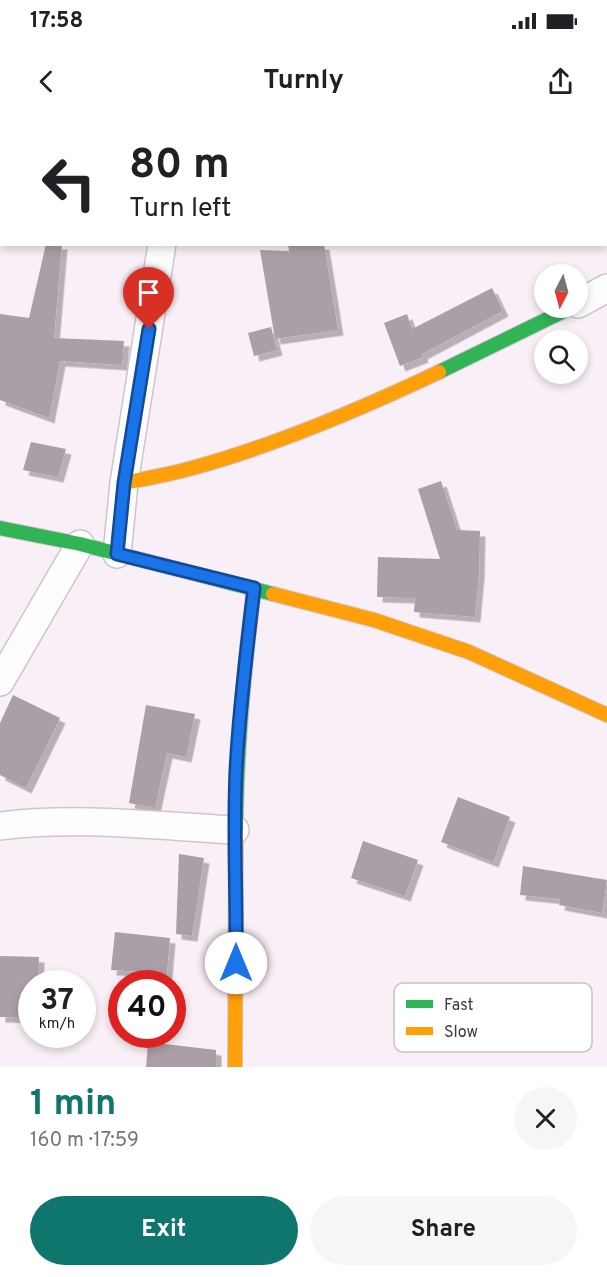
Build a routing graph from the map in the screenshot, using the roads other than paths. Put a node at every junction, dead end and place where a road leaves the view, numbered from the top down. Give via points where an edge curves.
1 (162, 246) edge
2 (607, 288) edge
3 (588, 298) edge
4 (550, 318) edge
5 (124, 483) junction
6 (0, 528) edge
7 (80, 544) junction
8 (117, 554) junction
9 (254, 588) junction
10 (0, 682) edge
11 (607, 715) edge
12 (0, 826) edge
13 (235, 830) junction
14 (235, 1067) edge

1 - 5 street
2 - 3 street
4 - 5 street via 376,402 283,439 202,465
5 - 8 street
6 - 7 street
7 - 8 street
7 - 10 street
8 - 9 street
9 - 11 street via 374,620 469,652
9 - 13 street via 243,681
12 - 13 street via 27,822 109,823
13 - 14 street

